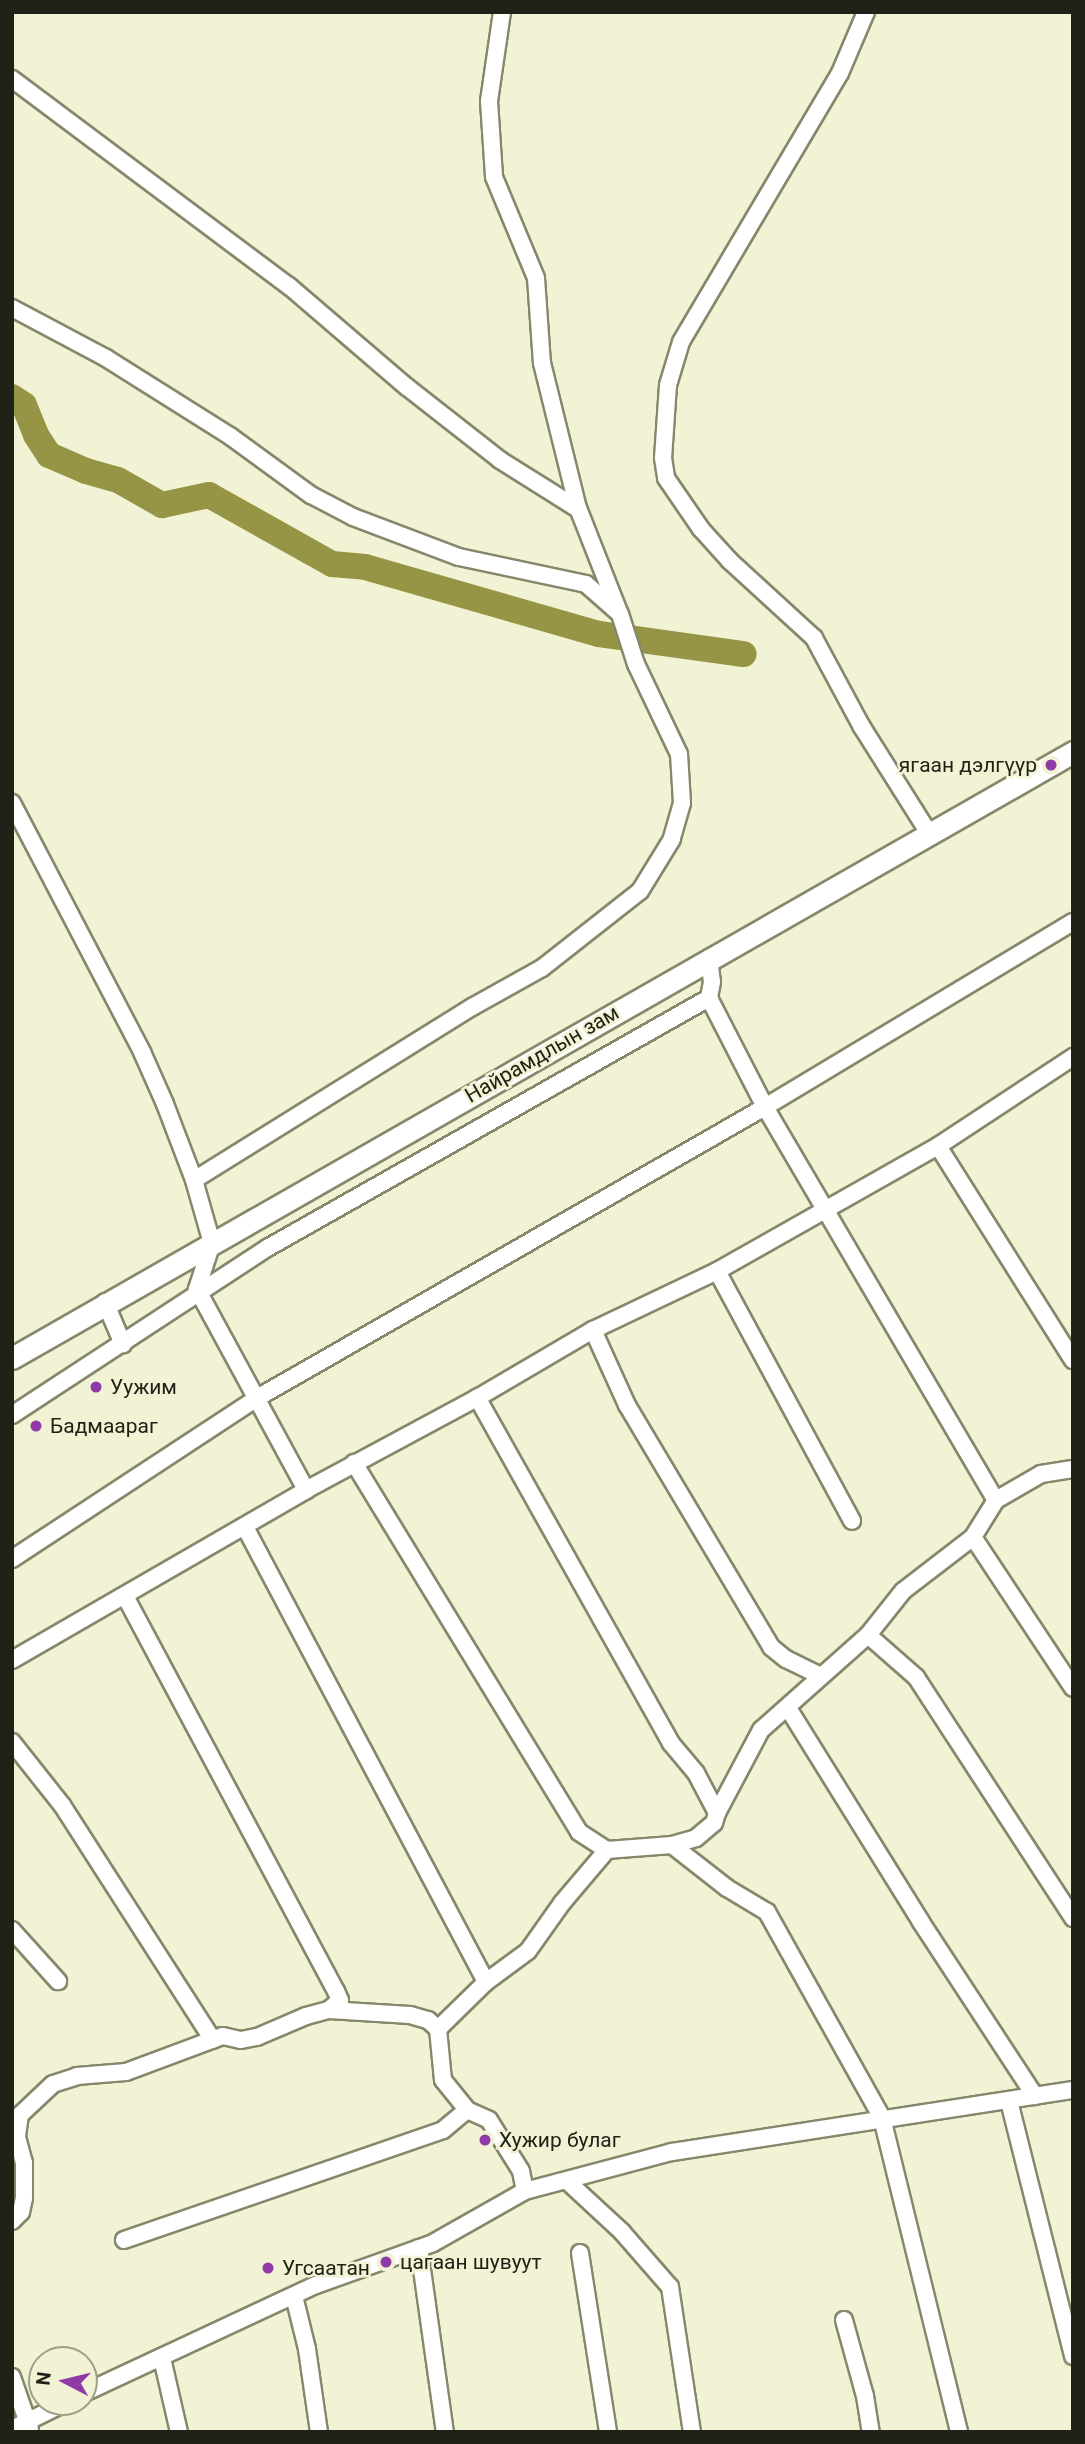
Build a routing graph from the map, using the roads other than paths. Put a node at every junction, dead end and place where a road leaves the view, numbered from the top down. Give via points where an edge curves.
1 (502, 12) edge
2 (866, 12) edge
3 (12, 79) edge
4 (12, 308) edge
5 (578, 509) junction
6 (621, 615) junction
7 (1073, 752) edge
8 (12, 803) edge
9 (930, 835) junction
10 (1073, 922) edge
11 (709, 958) junction
12 (709, 998) junction
13 (1073, 1057) edge
14 (765, 1107) junction
15 (938, 1146) junction
16 (194, 1180) junction
17 (827, 1209) junction
18 (212, 1243) junction
19 (717, 1270) junction
20 (200, 1293) junction
21 (105, 1302) junction
22 (593, 1330) junction
23 (123, 1343) junction
24 (14, 1351) edge
25 (1073, 1360) edge
26 (257, 1398) junction
27 (477, 1398) junction
28 (12, 1415) edge
29 (354, 1463) junction
30 (1073, 1469) edge
31 (306, 1490) junction
32 (996, 1500) junction
33 (852, 1521) dead end
34 (245, 1527) junction
35 (973, 1537) junction
36 (12, 1559) edge
37 (125, 1596) junction
38 (868, 1636) junction
39 (12, 1660) edge
40 (821, 1676) junction
41 (1073, 1688) edge
42 (788, 1708) junction
43 (12, 1742) edge
44 (717, 1813) junction
45 (671, 1845) junction
46 (607, 1850) junction
47 (1073, 1918) edge
48 (12, 1930) edge
49 (58, 1981) dead end
50 (486, 1982) junction
51 (330, 2010) junction
52 (438, 2029) junction
53 (213, 2040) junction
54 (1073, 2090) edge
55 (1035, 2096) junction
56 (1009, 2101) junction
57 (467, 2110) junction
58 (881, 2118) junction
59 (15, 2141) edge
60 (567, 2181) junction
61 (525, 2191) junction
62 (12, 2221) edge
63 (124, 2240) dead end
64 (419, 2248) junction
65 (580, 2253) dead end
66 (294, 2296) junction
67 (844, 2320) dead end
68 (1073, 2356) edge
69 (162, 2358) junction
70 (12, 2377) edge
71 (98, 2387) edge
72 (46, 2416) edge
73 (30, 2427) edge
74 (12, 2429) edge
75 (179, 2432) edge
76 (319, 2432) edge
77 (445, 2432) edge
78 (608, 2432) edge
79 (692, 2432) edge
80 (871, 2432) edge
81 (959, 2432) edge

1 - 5 street via 489,101 494,177 536,278 542,363
2 - 9 street via 840,73 681,342 668,385 663,458 666,478 701,528 814,638 862,727
3 - 5 street via 289,286 500,460
4 - 6 street via 106,358 230,436 310,495 353,517 459,557 586,584
5 - 6 street
6 - 16 street via 636,664 679,754 683,782 672,839 640,891 542,968
7 - 9 main road, Найрамдлын зам
8 - 16 street via 142,1052
9 - 11 main road, Найрамдлын зам
10 - 14 street
11 - 12 street
11 - 18 main road, Найрамдлын зам
12 - 14 street
12 - 20 street via 269,1248
13 - 15 street
14 - 17 street
14 - 26 street
15 - 17 street
15 - 25 street
16 - 18 street
17 - 19 street
17 - 32 street
18 - 20 street via 197,1289
18 - 21 main road, Найрамдлын зам
19 - 22 street
19 - 33 street
20 - 23 street
20 - 26 street
21 - 23 street
21 - 24 main road, Найрамдлын зам
22 - 27 street
22 - 40 street via 627,1405 771,1647
23 - 28 street
26 - 31 street
26 - 36 street
27 - 29 street
27 - 44 street via 671,1744 696,1773
29 - 31 street
29 - 46 street via 579,1832
30 - 32 street via 1041,1474
31 - 34 street
32 - 35 street
34 - 37 street
34 - 50 street
35 - 38 street via 903,1591
35 - 41 street
37 - 39 street
37 - 51 street via 336,1991 340,2000
38 - 40 street
38 - 47 street via 915,1677
40 - 42 street
42 - 44 street via 761,1730
42 - 55 street via 920,1922
43 - 53 street via 62,1805
44 - 45 street via 714,1823 696,1838
45 - 46 street
45 - 58 street via 767,1912
46 - 50 street via 528,1951
48 - 49 street
50 - 52 street
51 - 52 street via 410,2015 428,2020
51 - 53 street via 257,2037
52 - 57 street via 443,2080
53 - 59 street via 126,2072 77,2076 53,2084 23,2110
54 - 55 street
55 - 56 street
56 - 58 street
56 - 68 street
57 - 61 street via 495,2128 521,2171
57 - 63 street via 443,2130
58 - 60 street via 672,2152
58 - 81 street
59 - 62 street via 24,2163 24,2198 21,2212
60 - 61 street
60 - 79 street via 622,2231 670,2287
61 - 64 street
64 - 66 street
64 - 77 street
65 - 78 street
66 - 69 street
66 - 76 street
67 - 80 street
69 - 71 street
69 - 75 street
70 - 73 street
72 - 73 street
73 - 74 street

